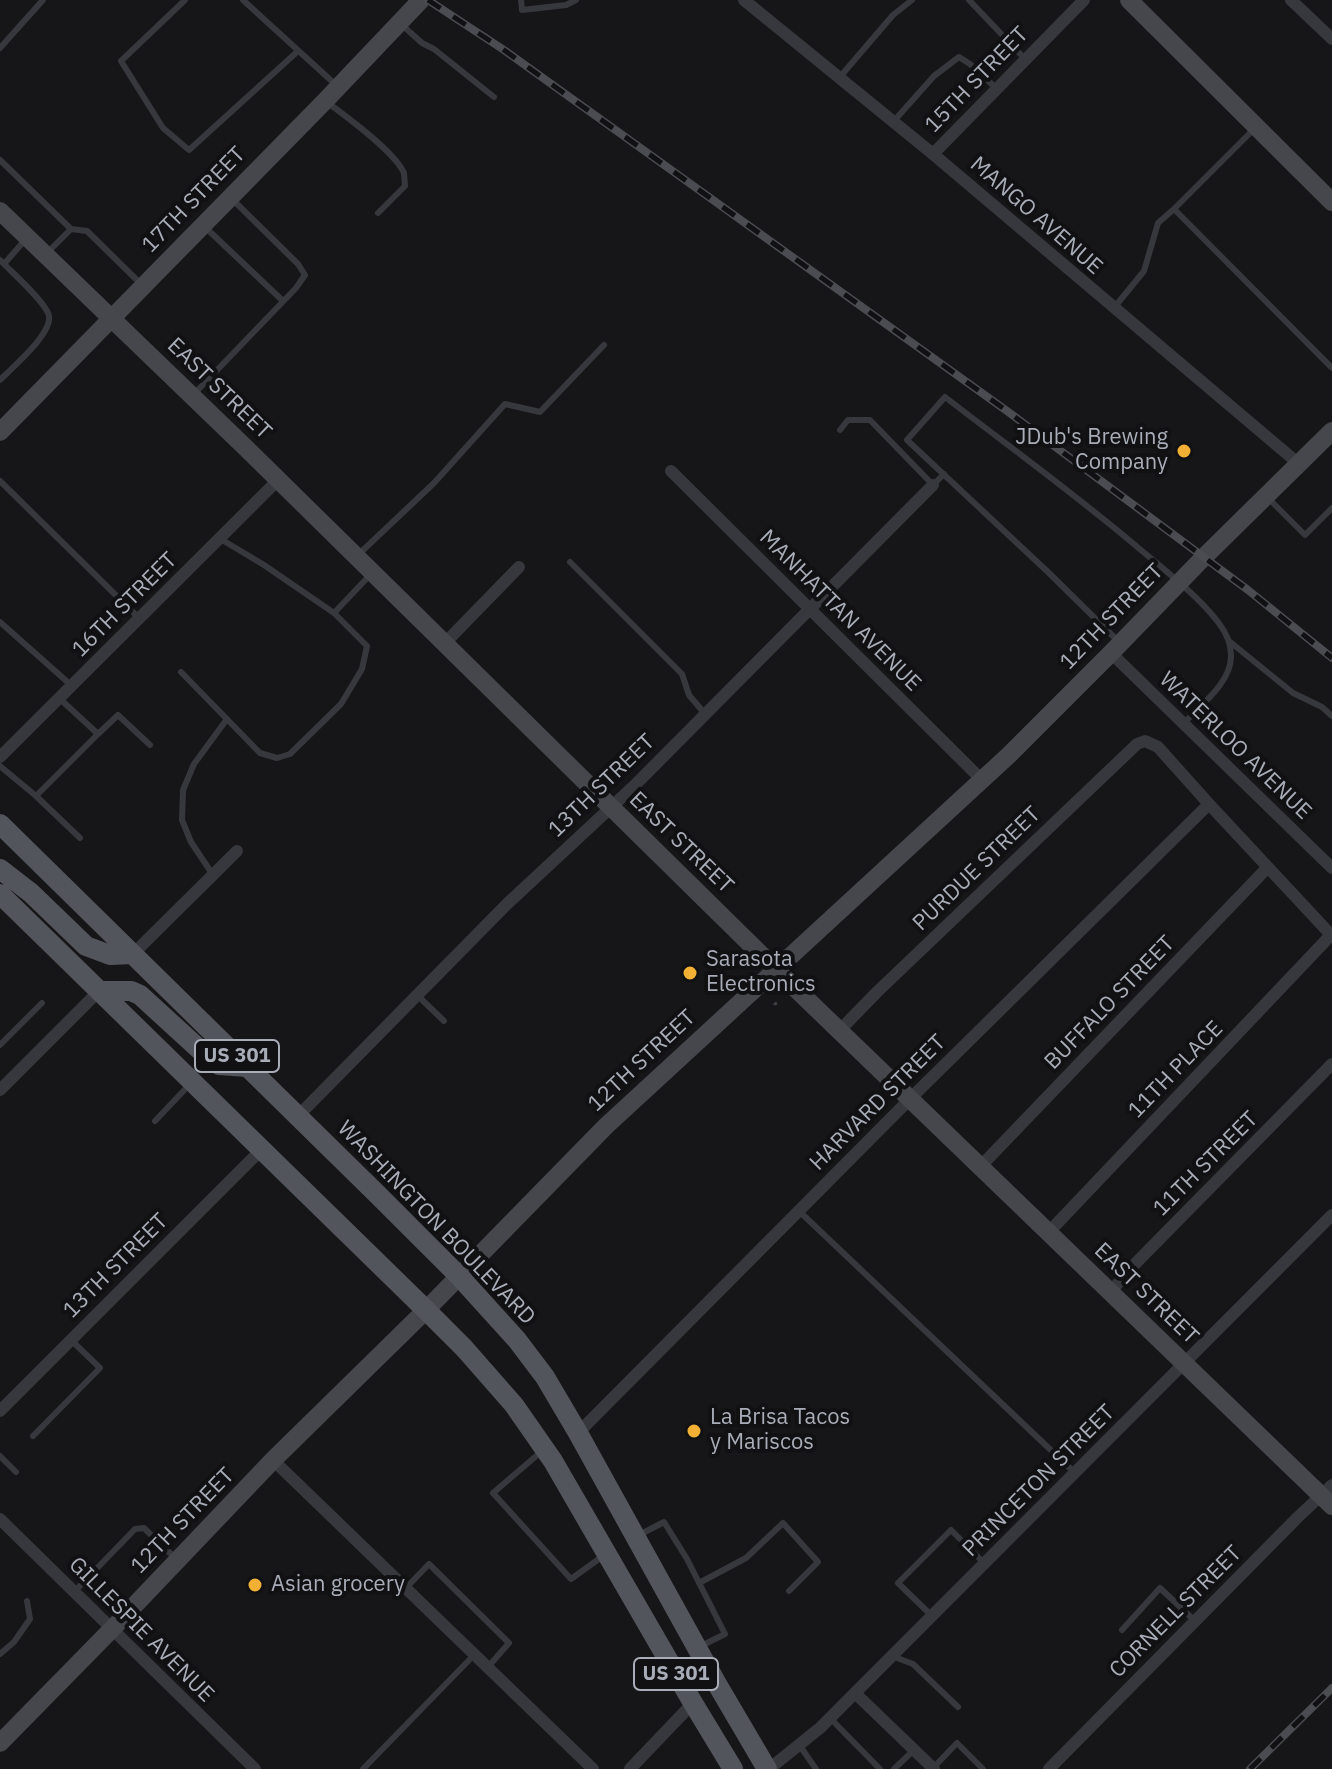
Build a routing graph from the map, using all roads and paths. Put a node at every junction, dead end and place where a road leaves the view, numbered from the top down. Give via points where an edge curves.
1 (43, 0) edge
2 (185, 0) edge
3 (243, 0) edge
4 (421, 0) edge
5 (521, 0) edge
6 (576, 0) edge
7 (744, 0) edge
8 (912, 0) edge
9 (969, 0) edge
10 (1084, 0) edge
11 (1129, 0) edge
12 (1291, 0) edge
13 (400, 23) junction
14 (1332, 39) edge
15 (0, 48) edge
16 (298, 51) junction
17 (1025, 59) junction
18 (839, 78) junction
19 (997, 89) junction
20 (332, 94) junction
21 (494, 97) dead end
22 (893, 122) junction
23 (1256, 127) junction
24 (933, 154) junction
25 (0, 160) edge
26 (231, 197) junction
27 (1332, 202) edge
28 (1174, 209) junction
29 (0, 211) edge
30 (378, 213) dead end
31 (203, 226) junction
32 (69, 227) junction
33 (28, 237) junction
34 (45, 254) junction
35 (2, 262) edge
36 (144, 287) junction
37 (283, 301) junction
38 (1113, 309) junction
39 (113, 319) junction
40 (604, 345) dead end
41 (1332, 368) edge
42 (0, 380) edge
43 (192, 396) junction
44 (3, 422) edge
45 (840, 430) dead end
46 (1332, 431) edge
47 (1299, 464) junction
48 (671, 471) dead end
49 (944, 474) junction
50 (0, 481) edge
51 (277, 481) junction
52 (933, 485) junction
53 (1266, 496) junction
54 (1332, 508) edge
55 (219, 538) junction
56 (356, 557) junction
57 (570, 562) dead end
58 (519, 567) dead end
59 (372, 573) junction
60 (1180, 583) junction
61 (809, 609) junction
62 (334, 613) junction
63 (139, 618) junction
64 (0, 622) edge
65 (1229, 641) junction
66 (445, 643) junction
67 (1116, 648) junction
68 (181, 672) dead end
69 (72, 686) junction
70 (59, 698) junction
71 (705, 714) junction
72 (1332, 716) edge
73 (227, 719) junction
74 (1183, 724) junction
75 (98, 734) junction
76 (150, 745) dead end
77 (0, 757) edge
78 (0, 766) edge
79 (981, 779) junction
80 (36, 796) junction
81 (1209, 804) junction
82 (611, 808) junction
83 (0, 824) edge
84 (80, 838) dead end
85 (237, 851) dead end
86 (1268, 867) junction
87 (1332, 868) edge
88 (0, 869) edge
89 (213, 875) junction
90 (0, 894) edge
91 (1332, 936) edge
92 (133, 954) junction
93 (776, 969) junction
94 (99, 991) junction
95 (417, 995) junction
96 (42, 1003) dead end
97 (444, 1021) dead end
98 (839, 1031) junction
99 (0, 1045) edge
100 (1332, 1064) edge
101 (248, 1067) junction
102 (192, 1082) junction
103 (0, 1090) edge
104 (910, 1099) junction
105 (298, 1116) junction
106 (155, 1121) dead end
107 (261, 1150) junction
108 (980, 1167) junction
109 (799, 1211) junction
110 (1332, 1215) edge
111 (1048, 1233) junction
112 (459, 1276) junction
113 (1110, 1293) junction
114 (426, 1310) junction
115 (71, 1340) junction
116 (1184, 1363) junction
117 (0, 1411) edge
118 (578, 1433) junction
119 (33, 1436) dead end
120 (544, 1448) junction
121 (0, 1456) edge
122 (273, 1460) junction
123 (16, 1472) dead end
124 (1075, 1473) junction
125 (1328, 1495) edge
126 (0, 1519) edge
127 (636, 1537) junction
128 (606, 1553) junction
129 (178, 1560) junction
130 (984, 1563) junction
131 (699, 1583) junction
132 (406, 1588) junction
133 (789, 1591) dead end
134 (74, 1592) junction
135 (27, 1601) dead end
136 (932, 1616) junction
137 (1195, 1621) junction
138 (112, 1629) junction
139 (1122, 1630) dead end
140 (698, 1648) junction
141 (0, 1654) edge
142 (475, 1654) junction
143 (892, 1656) junction
144 (488, 1667) junction
145 (855, 1693) junction
146 (693, 1703) junction
147 (958, 1707) dead end
148 (830, 1718) junction
149 (0, 1743) edge
150 (800, 1746) junction
151 (914, 1750) junction
152 (255, 1769) edge
153 (363, 1769) edge
154 (593, 1769) edge
155 (630, 1769) edge
156 (733, 1769) edge
157 (768, 1769) edge
158 (816, 1769) edge
159 (880, 1769) edge
160 (894, 1769) edge
161 (933, 1769) edge
162 (983, 1769) edge
163 (1049, 1769) edge

1 - 15 lane
2 - 16 lane via 121,61 163,128 189,150
3 - 16 lane
4 - 13 street, 17TH STREET
5 - 6 lane via 522,10
7 - 18 street, MANGO AVENUE
8 - 18 lane
9 - 17 lane
10 - 17 street, 15TH STREET
11 - 23 street
12 - 14 street
13 - 20 street, 17TH STREET
13 - 21 lane
16 - 20 lane
17 - 19 street, 15TH STREET
18 - 22 street, MANGO AVENUE
19 - 22 lane via 959,57 934,76
19 - 24 street, 15TH STREET
20 - 26 street, 17TH STREET
20 - 30 lane via 404,173 405,186
22 - 24 street, MANGO AVENUE
23 - 27 street
23 - 28 lane
24 - 38 street, MANGO AVENUE
25 - 32 lane
26 - 31 street, 17TH STREET
26 - 37 lane via 305,275
28 - 38 lane via 1158,223 1144,271
28 - 41 lane
29 - 33 street, EAST STREET
31 - 36 street, 17TH STREET
31 - 37 lane
32 - 34 lane
32 - 36 lane via 87,231
33 - 34 street, EAST STREET
33 - 35 lane
34 - 39 street, EAST STREET
35 - 42 lane via 46,307 50,318 47,330
36 - 39 street, 17TH STREET
37 - 43 lane
38 - 47 street, MANGO AVENUE
39 - 43 street, EAST STREET
39 - 44 street, 17TH STREET
40 - 56 lane via 540,412 505,404 434,483
43 - 51 street, EAST STREET
45 - 52 lane via 848,420 870,420
46 - 47 street, 12TH STREET
47 - 53 street, 12TH STREET
48 - 61 street, MANHATTAN AVENUE
49 - 52 lane
49 - 60 lane via 907,440 945,397
49 - 67 lane
50 - 63 lane
51 - 55 street, 16TH STREET
51 - 56 street, EAST STREET
52 - 61 street, 13TH STREET
53 - 54 lane via 1305,535
53 - 60 street, 12TH STREET
55 - 62 lane
55 - 63 street, 16TH STREET
56 - 59 street, EAST STREET
57 - 71 lane via 682,674 689,695
58 - 66 street
59 - 62 lane
59 - 66 street, EAST STREET
60 - 65 lane
60 - 67 street, 12TH STREET
61 - 71 street, 13TH STREET
61 - 79 street, MANHATTAN AVENUE
62 - 73 lane via 367,646 362,669 341,704 290,754 277,758 260,753
63 - 69 street, 16TH STREET
64 - 69 lane
65 - 72 lane via 1293,693
65 - 74 lane via 1231,658 1223,681
66 - 82 street, EAST STREET
67 - 74 street, WATERLOO AVENUE
67 - 79 street, 12TH STREET
68 - 73 lane
69 - 70 street, 16TH STREET
70 - 75 lane
70 - 77 street, 16TH STREET
71 - 82 street, 13TH STREET
73 - 89 lane via 194,764 183,790 182,820
74 - 87 street, WATERLOO AVENUE
75 - 76 lane via 118,715
75 - 80 lane
78 - 80 lane
79 - 93 street, 12TH STREET
80 - 84 lane
81 - 86 street
81 - 98 street, PURDUE STREET via 1158,747 1145,741 1137,744
81 - 104 street, HARVARD STREET
82 - 93 street, EAST STREET
82 - 95 street, 13TH STREET
83 - 92 main road, WASHINGTON BOULEVARD / US 301
85 - 89 street
86 - 91 street
86 - 108 street, BUFFALO STREET
88 - 92 main road via 86,946 110,955
89 - 92 street
90 - 94 main road, US 301
91 - 111 street, 11TH PLACE
92 - 101 main road, WASHINGTON BOULEVARD / US 301
93 - 98 street, EAST STREET
93 - 112 street, 12TH STREET via 606,1126
94 - 101 main road via 140,995 219,1065
94 - 102 main road, US 301
94 - 103 street
95 - 97 lane
95 - 105 street, 13TH STREET
96 - 99 lane
98 - 104 street, EAST STREET
100 - 113 street, 11TH STREET
101 - 105 main road, WASHINGTON BOULEVARD / US 301
102 - 106 lane
102 - 107 main road, US 301
104 - 108 street, EAST STREET
104 - 109 street, HARVARD STREET
105 - 112 main road, WASHINGTON BOULEVARD / US 301
107 - 114 main road, US 301
107 - 115 street, 13TH STREET
108 - 111 street, EAST STREET
109 - 118 street, HARVARD STREET
109 - 124 lane
110 - 116 street, PRINCETON STREET
111 - 113 street, EAST STREET
112 - 114 street, 12TH STREET
112 - 118 main road, WASHINGTON BOULEVARD / US 301 via 527,1352
113 - 116 street, EAST STREET
114 - 120 main road, US 301 via 504,1393
114 - 122 street, 12TH STREET
115 - 117 street, 13TH STREET
115 - 119 lane via 100,1368
116 - 124 street, PRINCETON STREET
116 - 125 street, EAST STREET
118 - 127 main road, WASHINGTON BOULEVARD / US 301
120 - 128 main road, US 301
120 - 128 lane via 493,1493 571,1579
121 - 123 lane
122 - 129 street, 12TH STREET
122 - 132 street
124 - 130 street, PRINCETON STREET
125 - 137 street, CORNELL STREET
126 - 134 street, GILLESPIE AVENUE
127 - 131 lane via 664,1522
127 - 140 main road, WASHINGTON BOULEVARD / US 301
128 - 146 main road, US 301
129 - 134 lane via 140,1527
129 - 138 street, 12TH STREET
130 - 136 street, PRINCETON STREET
130 - 136 lane via 951,1530 898,1583
131 - 133 lane via 746,1558 783,1523 818,1562
131 - 140 lane via 725,1634
132 - 142 street
132 - 144 lane via 429,1564 509,1643
134 - 138 street, GILLESPIE AVENUE
135 - 141 lane via 30,1619
136 - 143 street, PRINCETON STREET
137 - 139 lane via 1160,1588
137 - 163 street, CORNELL STREET
138 - 149 street, 12TH STREET
138 - 152 street, GILLESPIE AVENUE
140 - 157 main road, WASHINGTON BOULEVARD / US 301
142 - 144 street
142 - 153 lane
143 - 145 street, PRINCETON STREET
143 - 147 lane via 913,1664
144 - 154 street
145 - 148 street, PRINCETON STREET
145 - 151 street
146 - 155 street
146 - 156 main road, US 301
148 - 150 street, PRINCETON STREET
148 - 159 lane
150 - 157 street, PRINCETON STREET
150 - 158 lane
151 - 160 lane
151 - 161 street
161 - 162 lane via 957,1743

